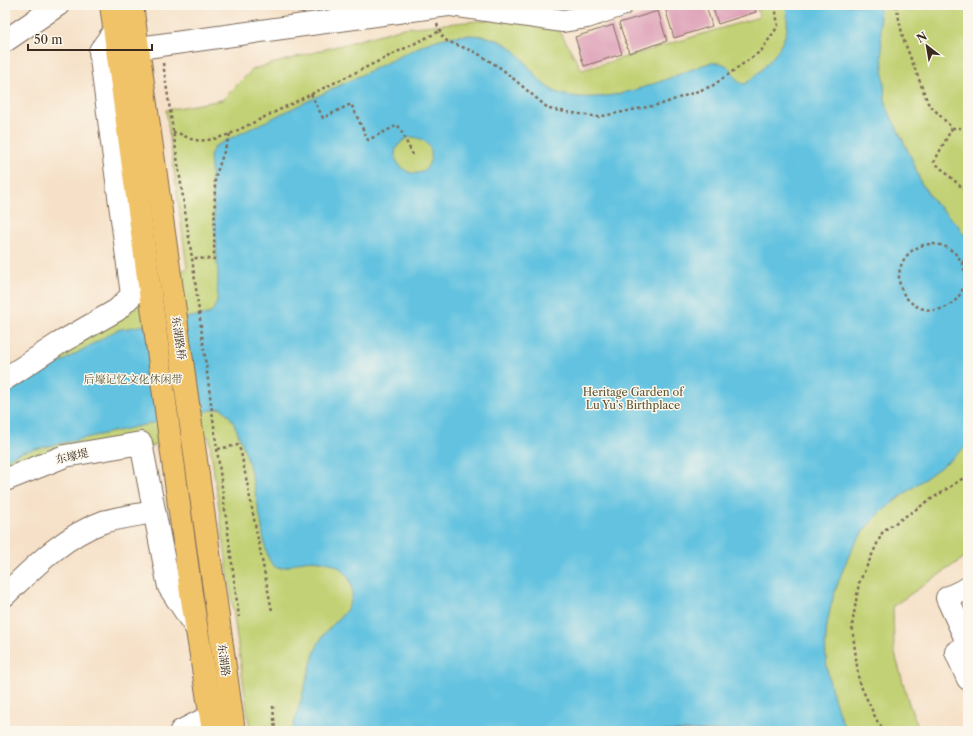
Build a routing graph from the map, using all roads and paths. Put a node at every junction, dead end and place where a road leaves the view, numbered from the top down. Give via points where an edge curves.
1 (58, 5) edge
2 (111, 5) edge
3 (132, 5) edge
4 (443, 5) edge
5 (449, 5) edge
6 (622, 5) edge
7 (775, 5) edge
8 (896, 5) edge
9 (490, 8) edge
10 (114, 30) junction
11 (5, 41) edge
12 (160, 45) junction
13 (139, 48) junction
14 (311, 94) junction
15 (952, 128) junction
16 (968, 128) edge
17 (173, 133) junction
18 (230, 134) junction
19 (413, 155) dead end
20 (968, 194) edge
21 (192, 258) junction
22 (968, 259) edge
23 (962, 262) junction
24 (5, 379) edge
25 (218, 449) junction
26 (968, 475) edge
27 (5, 480) edge
28 (154, 512) junction
29 (968, 588) edge
30 (213, 590) joint
31 (191, 593) joint
32 (5, 595) edge
33 (272, 611) dead end
34 (239, 617) dead end
35 (196, 628) junction
36 (968, 645) edge
37 (968, 678) edge
38 (230, 706) junction
39 (273, 706) dead end
40 (212, 724) edge
41 (181, 731) edge
42 (234, 731) edge
43 (275, 731) edge
44 (886, 731) edge

1 - 11 street
2 - 10 main road
3 - 13 main road
4 - 5 street
4 - 12 street
5 - 9 street
6 - 9 street via 587,17 569,20
7 - 14 path via 778,26 761,51 712,86 662,104 598,117 549,109 502,68 477,53 447,41 440,31
8 - 15 path via 903,38 928,103
10 - 24 street via 100,51 132,295 117,310
10 - 31 main road, 东湖路桥
12 - 13 street
12 - 17 path
13 - 30 main road, 东湖路桥
14 - 18 path
14 - 19 path via 323,118 351,104 368,140 398,125
15 - 16 path
15 - 20 path via 934,162
17 - 18 path via 196,140
17 - 21 path
18 - 21 path via 215,178 214,259
21 - 25 path
22 - 23 path
23 - 23 path via 951,249 933,244 914,249 903,262 899,276 903,294 916,307 932,311 950,306 962,292 966,278
25 - 33 path via 238,445 242,452
25 - 34 path
26 - 44 path via 883,531 860,583 852,626 859,682 878,723
27 - 28 street, 东壕堤 via 65,456 141,443
28 - 32 street via 105,522 87,529 36,564
28 - 35 street via 169,587
29 - 36 street via 947,598
30 - 38 main road, 东湖路
31 - 35 main road, 东湖路
35 - 40 main road, 东湖路
36 - 37 street via 956,652
38 - 40 street
38 - 42 main road, 东湖路
39 - 43 path
40 - 41 street

